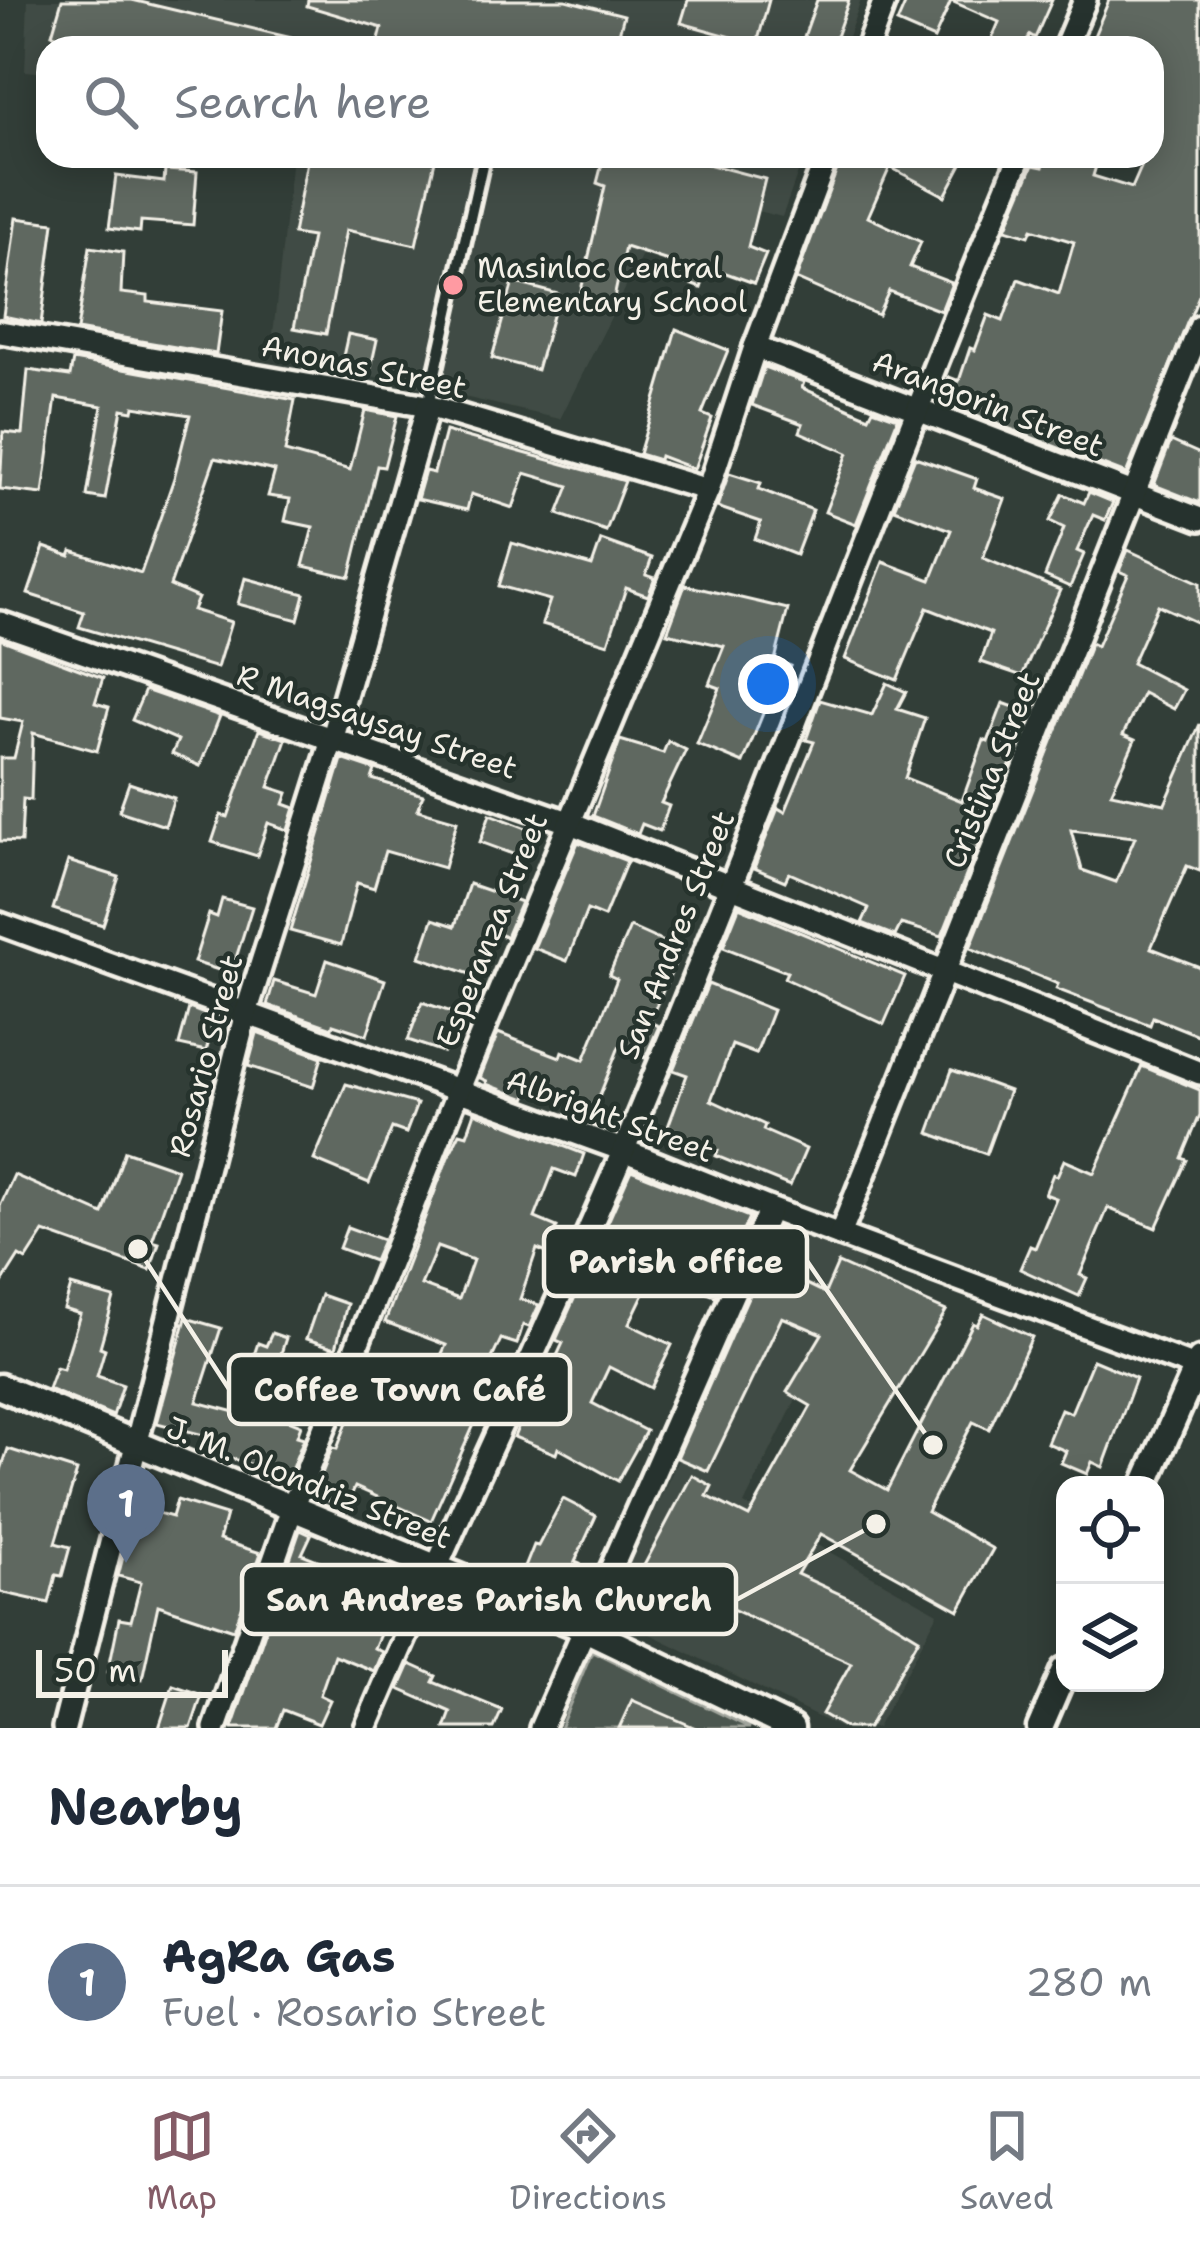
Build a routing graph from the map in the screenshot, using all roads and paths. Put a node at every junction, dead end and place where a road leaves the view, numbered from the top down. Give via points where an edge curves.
1 (885, 0) edge
2 (1085, 0) edge
3 (872, 36) edge
4 (1071, 36) edge
5 (481, 168) edge
6 (822, 168) edge
7 (1015, 168) edge
8 (1200, 327) edge
9 (0, 332) edge
10 (755, 346) junction
11 (428, 406) junction
12 (915, 410) junction
13 (709, 490) junction
14 (1136, 492) junction
15 (1200, 519) edge
16 (0, 623) edge
17 (333, 737) junction
18 (568, 822) junction
19 (729, 883) junction
20 (0, 924) edge
21 (943, 971) junction
22 (246, 1012) junction
23 (1200, 1073) edge
24 (458, 1091) junction
25 (623, 1150) junction
26 (770, 1209) junction
27 (840, 1235) junction
28 (1199, 1366) edge
29 (0, 1388) edge
30 (135, 1445) junction
31 (1149, 1476) edge
32 (292, 1506) junction
33 (434, 1565) junction
34 (585, 1629) junction
35 (1056, 1691) edge
36 (785, 1727) edge
37 (64, 1728) edge
38 (215, 1728) edge
39 (366, 1728) edge
40 (541, 1728) edge
41 (1040, 1728) edge

1 - 3 street
2 - 4 street
5 - 11 lane
6 - 10 street, Esperanza Street
7 - 12 street, San Andres Street
8 - 14 street, Cristina Street
9 - 11 street, Anonas Street
10 - 12 street, Arangorin Street
10 - 13 street, Esperanza Street
11 - 13 street, Anonas Street
11 - 17 street, Rosario Street
12 - 14 street, Arangorin Street
12 - 19 street, San Andres Street
13 - 18 street, Esperanza Street
14 - 15 street, Arangorin Street
14 - 21 street, Cristina Street
16 - 17 street, R Magsaysay Street
17 - 18 street, R Magsaysay Street
17 - 22 street, Rosario Street
18 - 19 street, R Magsaysay Street
18 - 24 street, Esperanza Street
19 - 21 street, R Magsaysay Street
19 - 25 street, San Andres Street
20 - 22 street, Albright Street
21 - 23 street, R Magsaysay Street
21 - 27 street, Cristina Street
22 - 24 street, Albright Street
22 - 30 street, Rosario Street
24 - 25 street, Albright Street
24 - 32 street, Esperanza Street
25 - 26 street, Albright Street
25 - 33 street, San Andres Street
26 - 27 street, Albright Street
26 - 34 street
27 - 28 street, Albright Street
28 - 31 street
29 - 30 street, J. M. Olondriz Street
30 - 32 street, J. M. Olondriz Street
30 - 37 street, Rosario Street
32 - 33 street, J. M. Olondriz Street
32 - 38 street, Esperanza Street
33 - 34 street, J. M. Olondriz Street
33 - 39 street, San Andres Street
34 - 36 street, J. M. Olondriz Street
34 - 40 street
35 - 41 street

